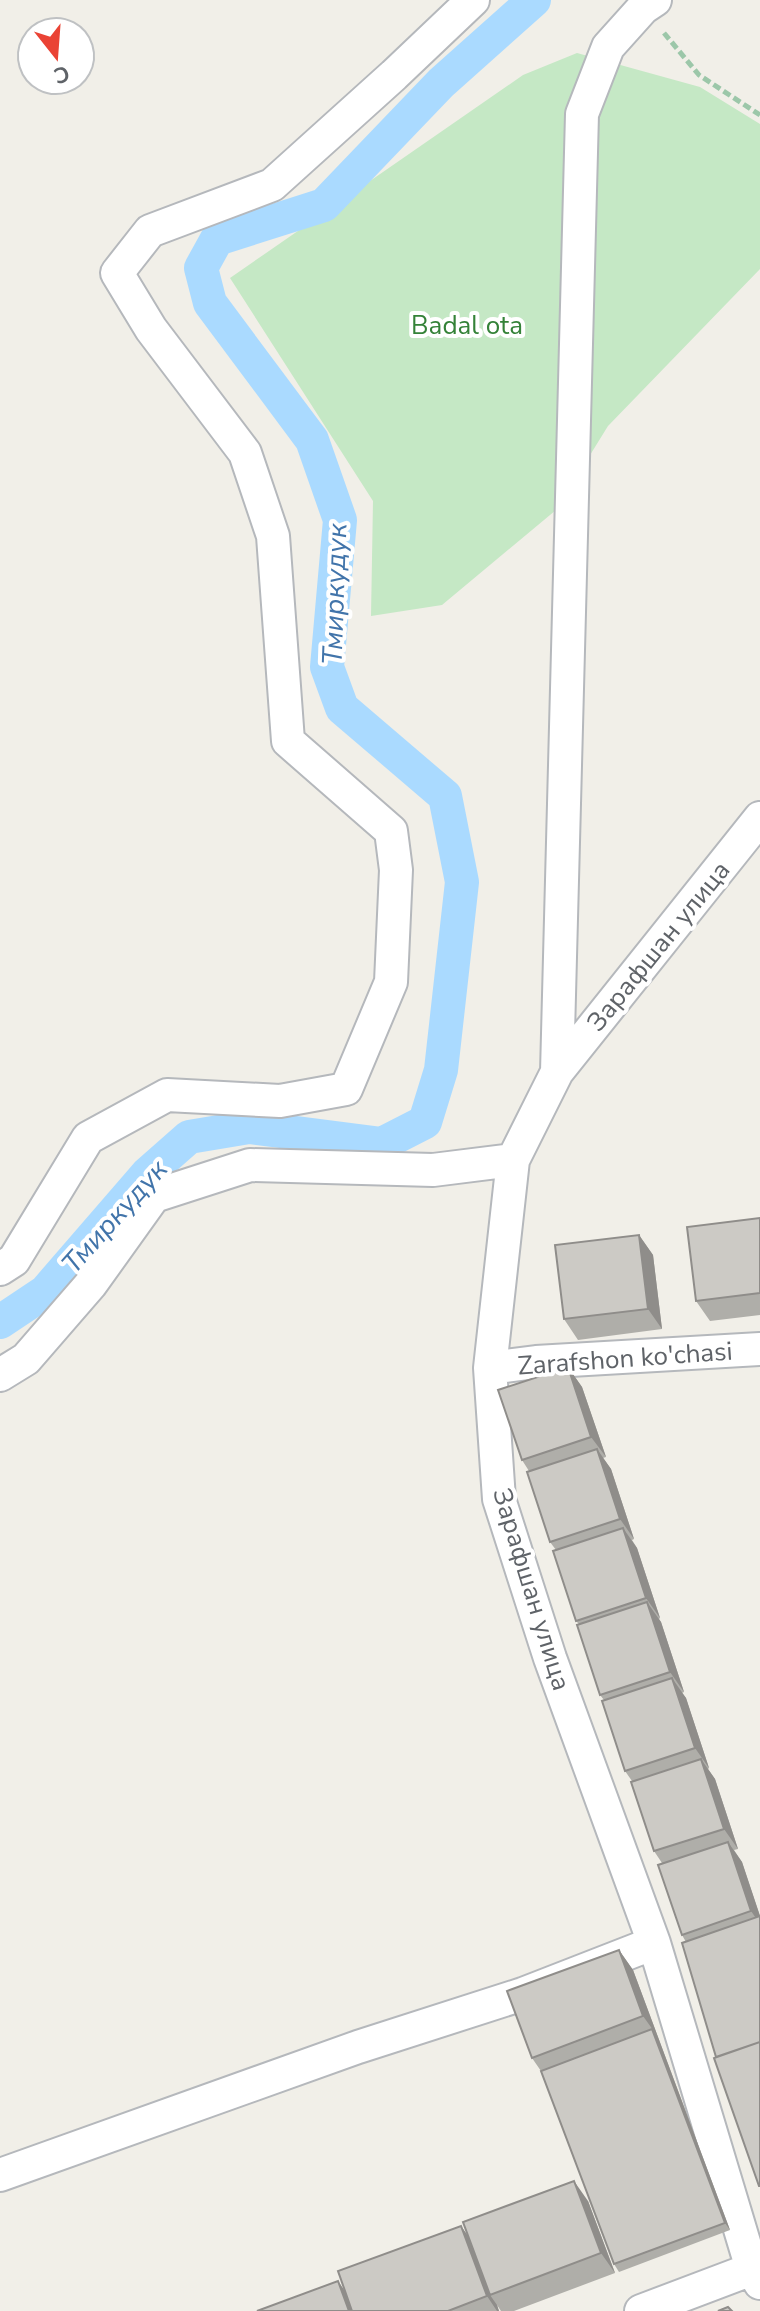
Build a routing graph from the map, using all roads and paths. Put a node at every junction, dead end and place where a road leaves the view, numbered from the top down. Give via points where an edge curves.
1 (473, 0) edge
2 (649, 4) edge
3 (760, 115) edge
4 (760, 818) edge
5 (557, 1072) junction
6 (513, 1160) junction
7 (0, 1269) edge
8 (760, 1349) edge
9 (490, 1368) junction
10 (0, 1375) edge
11 (654, 1943) junction
12 (0, 2175) edge
13 (757, 2273) edge
14 (641, 2311) edge

1 - 7 street via 272,185 150,231 117,273 151,329 245,453 273,536 288,741 391,831 396,870 391,982 346,1089 280,1101 167,1095 88,1138 14,1260
2 - 3 path via 699,75
2 - 5 street via 608,47 582,114
4 - 5 street, Зарафшан улица
5 - 6 street, Зарафшан улица
6 - 9 street, Зарафшан улица
6 - 10 street via 433,1170 250,1165 154,1196 91,1284 26,1359
8 - 9 street, Zarafshon ko'chasi
9 - 11 street, Зарафшан улица via 499,1499 550,1658
11 - 12 street via 523,1994
11 - 13 street, Зарафшан улица
13 - 14 street

